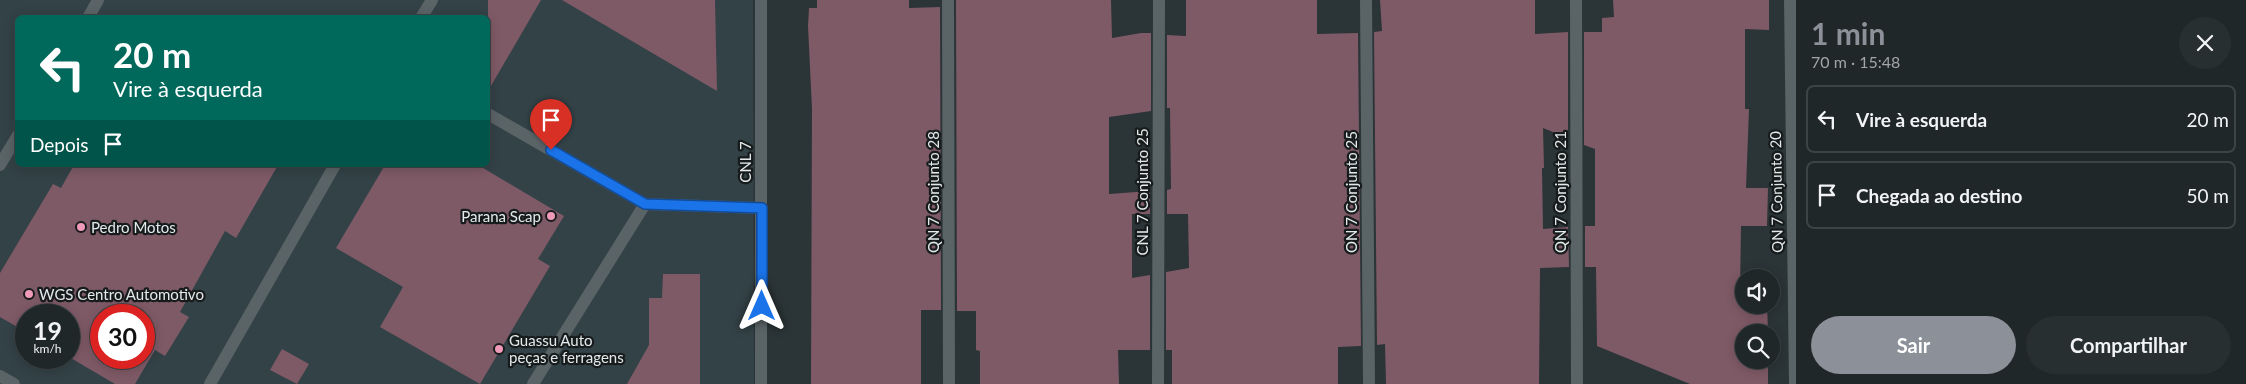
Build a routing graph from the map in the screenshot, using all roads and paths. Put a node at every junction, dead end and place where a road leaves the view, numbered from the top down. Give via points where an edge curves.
1 (98, 0) edge
2 (432, 0) edge
3 (761, 0) edge
4 (948, 0) edge
5 (1159, 0) edge
6 (1366, 0) edge
7 (1576, 0) edge
8 (1790, 0) edge
9 (90, 15) edge
10 (423, 15) edge
11 (490, 115) edge
12 (15, 140) edge
13 (0, 165) edge
14 (334, 167) edge
15 (645, 204) junction
16 (762, 208) junction
17 (0, 376) edge
18 (14, 384) edge
19 (210, 384) edge
20 (533, 384) edge
21 (761, 384) edge
22 (950, 384) edge
23 (1158, 384) edge
24 (1369, 384) edge
25 (1577, 384) edge
26 (1795, 384) edge

1 - 9 street
2 - 10 street
3 - 16 street, CNL 7
4 - 22 street, QN 7 Conjunto 28
5 - 23 street, CNL 7 Conjunto 25
6 - 24 street, ON 7 Conjunto 25
7 - 25 street, QN 7 Conjunto 21
8 - 26 street, QN 7 Conjunto 20
11 - 15 street
12 - 13 street
14 - 19 street
15 - 16 street
15 - 20 street
16 - 21 street, CNL 7
17 - 18 street

